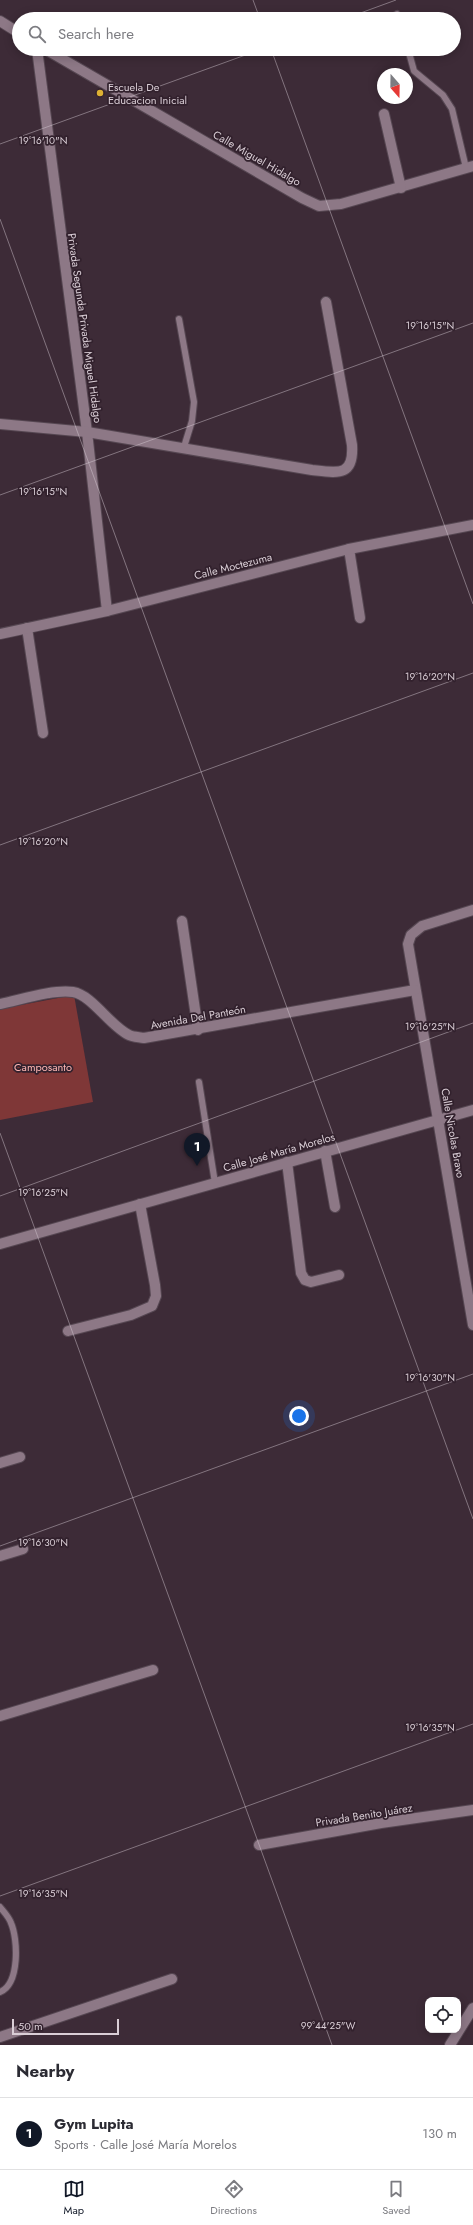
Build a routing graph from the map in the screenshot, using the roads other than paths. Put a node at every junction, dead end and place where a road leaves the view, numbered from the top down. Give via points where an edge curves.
1 (0, 21) edge
2 (12, 29) edge
3 (38, 56) edge
4 (57, 56) edge
5 (410, 56) edge
6 (384, 114) dead end
7 (470, 167) edge
8 (401, 188) junction
9 (326, 302) dead end
10 (179, 319) dead end
11 (0, 424) edge
12 (87, 432) junction
13 (184, 447) junction
14 (473, 525) edge
15 (349, 549) junction
16 (107, 610) junction
17 (360, 618) dead end
18 (27, 628) junction
19 (0, 634) edge
20 (43, 733) dead end
21 (473, 910) edge
22 (182, 921) dead end
23 (415, 990) junction
24 (0, 1004) edge
25 (198, 1030) junction
26 (199, 1082) dead end
27 (473, 1110) edge
28 (440, 1120) junction
29 (325, 1151) junction
30 (287, 1162) junction
31 (215, 1183) junction
32 (140, 1204) junction
33 (335, 1207) dead end
34 (0, 1244) edge
35 (340, 1275) dead end
36 (473, 1325) edge
37 (68, 1331) dead end
38 (20, 1457) dead end
39 (0, 1462) edge
40 (23, 1550) dead end
41 (0, 1556) edge
42 (153, 1670) dead end
43 (0, 1716) edge
44 (473, 1810) edge
45 (259, 1845) dead end
46 (0, 1907) edge
47 (172, 1979) dead end
48 (0, 1992) edge
49 (473, 2008) edge
50 (0, 2037) edge
51 (450, 2045) edge

1 - 2 street
3 - 12 street, Privada Segunda Privada Miguel Hidalgo
4 - 8 street, Calle Miguel Hidalgo via 319,206 341,204
5 - 7 lane via 414,71 443,95 452,108
6 - 8 street
7 - 8 street, Calle Miguel Hidalgo
9 - 13 street via 352,445 353,460 349,467 340,471 312,470
10 - 13 lane via 194,402 192,421
11 - 12 street
12 - 13 street
12 - 16 street, Privada Segunda Privada Miguel Hidalgo
14 - 15 street, Calle Moctezuma
15 - 16 street, Calle Moctezuma
15 - 17 street
16 - 18 street, Calle Moctezuma
18 - 19 street, Calle Moctezuma
18 - 20 street
21 - 23 street, Calle Nicolas Bravo via 422,926 411,935 408,944
22 - 25 street
23 - 25 street, Avenida Del Panteón
23 - 28 street, Calle Nicolas Bravo
24 - 25 street, Avenida Del Panteón via 74,992 85,998 130,1036 144,1038
26 - 31 lane
27 - 28 street, Calle José María Morelos
28 - 29 street, Calle José María Morelos
28 - 36 street, Calle Nicolas Bravo
29 - 30 street, Calle José María Morelos
29 - 33 street
30 - 31 street, Calle José María Morelos
30 - 35 street via 301,1273 305,1280 311,1282
31 - 32 street, Calle José María Morelos
32 - 34 street, Calle José María Morelos
32 - 37 street via 155,1285 156,1296 152,1306 131,1315
38 - 39 street
40 - 41 street
42 - 43 street
44 - 45 street, Privada Benito Juárez via 381,1823
46 - 48 lane via 11,1922 16,1942 14,1973 4,1991
47 - 50 street
49 - 51 street

